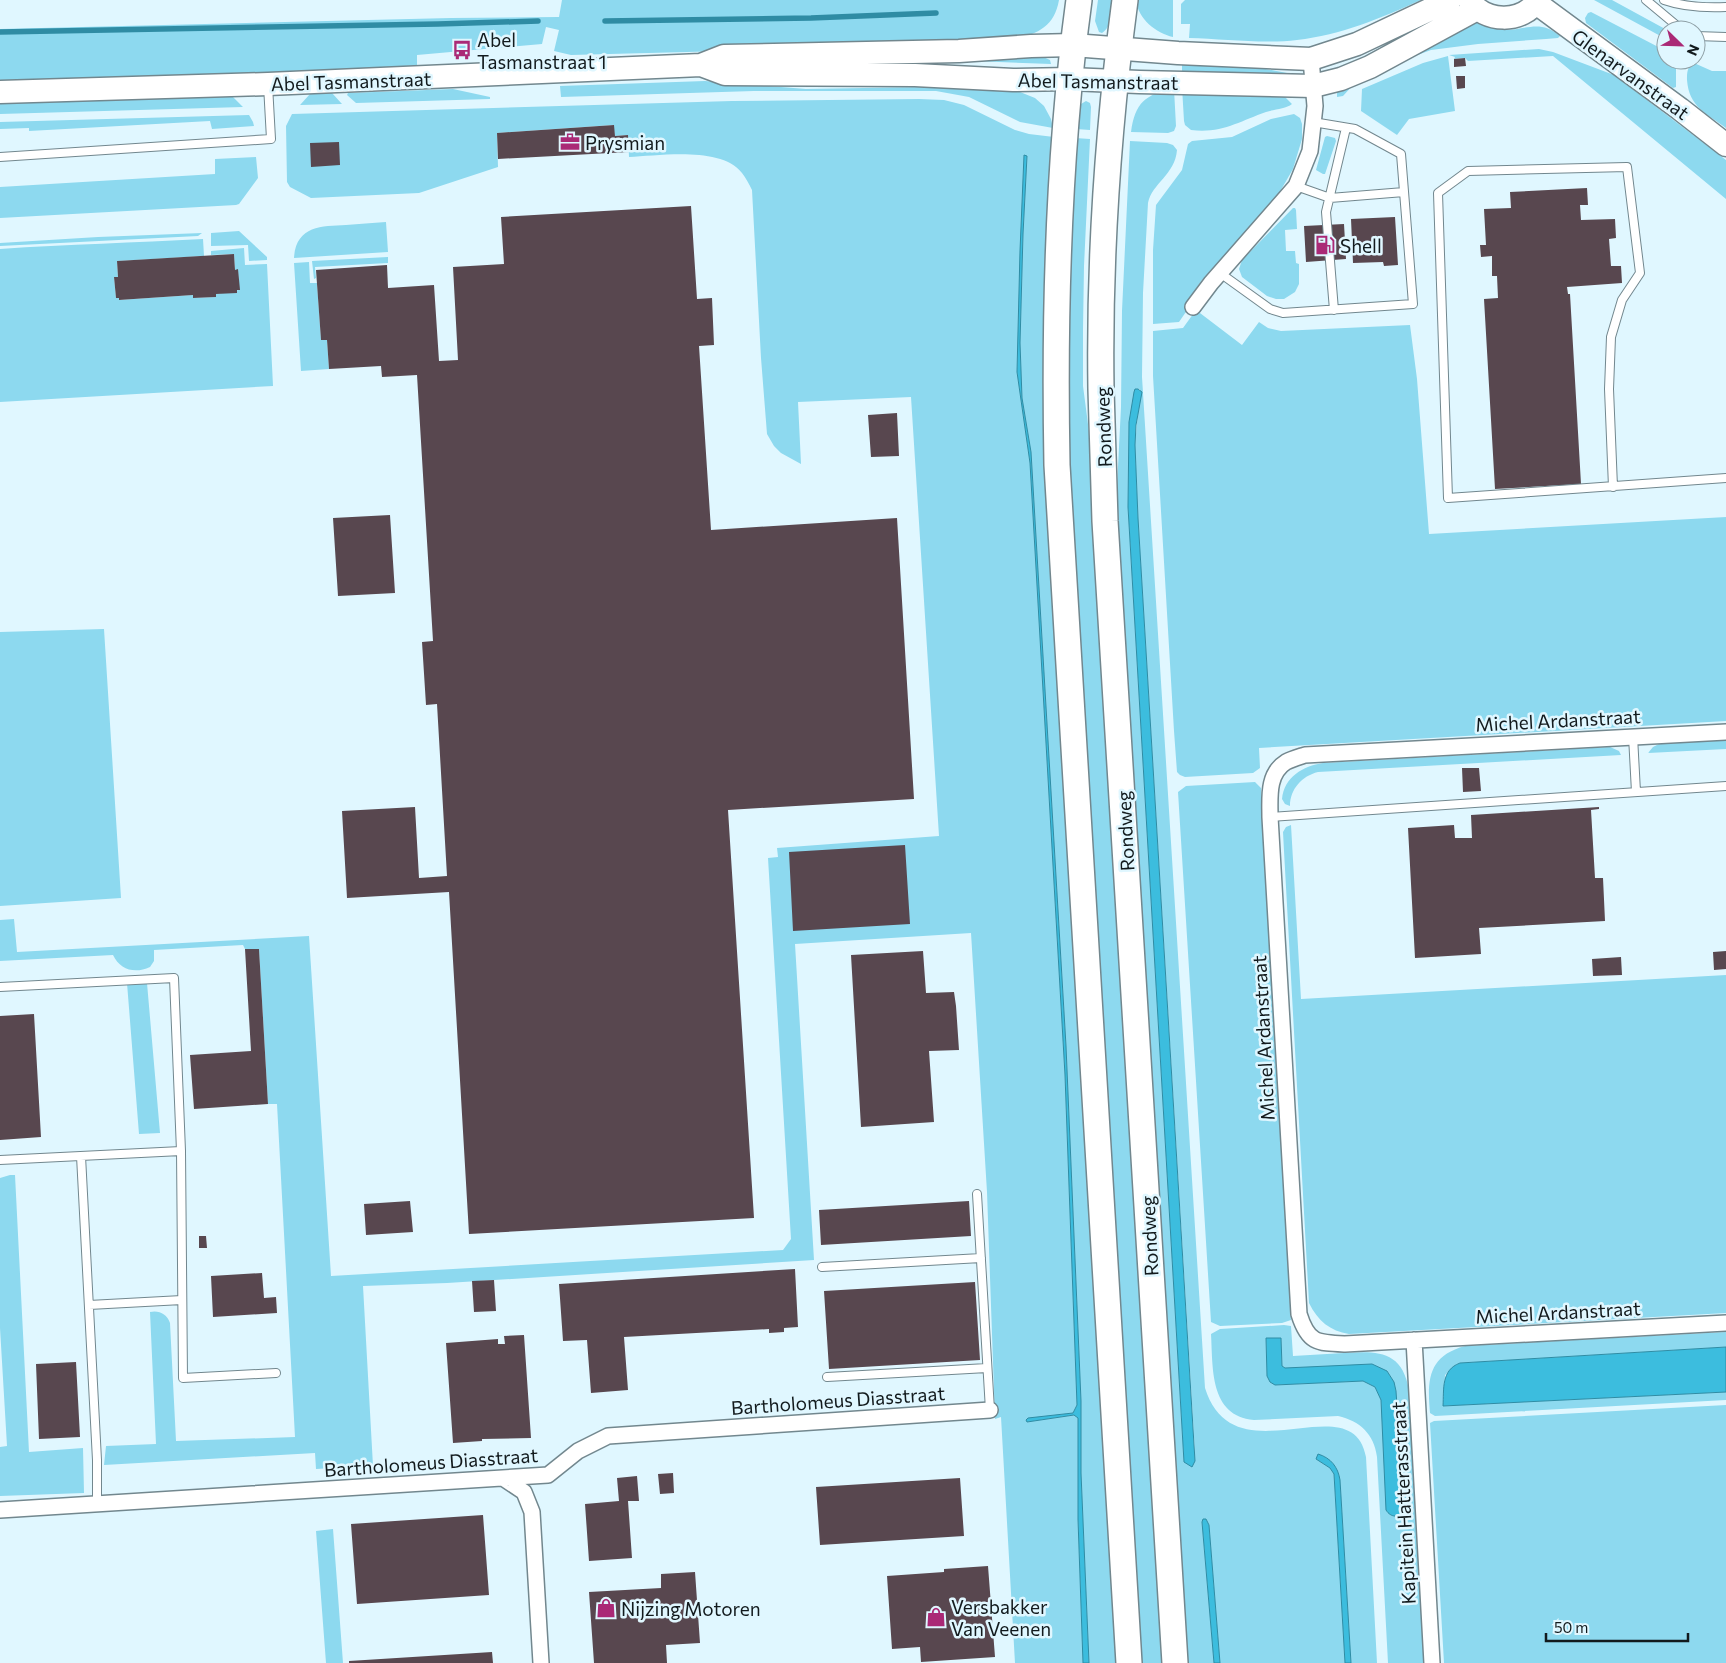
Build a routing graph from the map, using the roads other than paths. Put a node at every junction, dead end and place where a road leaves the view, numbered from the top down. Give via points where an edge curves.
1 (1079, 0) edge
2 (1125, 0) edge
3 (1450, 0) edge
4 (1646, 0) edge
5 (1664, 0) edge
6 (1537, 2) edge
7 (1473, 4) edge
8 (1726, 7) edge
9 (1670, 20) edge
10 (1706, 36) edge
11 (1726, 37) edge
12 (1073, 45) junction
13 (1118, 48) junction
14 (1311, 59) junction
15 (701, 65) junction
16 (1070, 79) junction
17 (1115, 81) junction
18 (268, 84) junction
19 (1313, 86) junction
20 (0, 92) edge
21 (1313, 122) junction
22 (1346, 128) junction
23 (1726, 145) edge
24 (0, 156) edge
25 (1296, 186) junction
26 (1404, 192) junction
27 (1330, 198) junction
28 (1220, 273) junction
29 (1193, 307) dead end
30 (1334, 310) junction
31 (1726, 478) edge
32 (1614, 487) junction
33 (1726, 732) edge
34 (1633, 736) junction
35 (1726, 786) edge
36 (1636, 792) junction
37 (1270, 817) junction
38 (0, 987) edge
39 (181, 1151) junction
40 (80, 1156) junction
41 (0, 1160) edge
42 (978, 1194) dead end
43 (981, 1258) junction
44 (822, 1267) dead end
45 (182, 1300) junction
46 (89, 1305) junction
47 (1726, 1323) edge
48 (1414, 1340) junction
49 (987, 1368) junction
50 (276, 1373) dead end
51 (827, 1377) dead end
52 (990, 1410) joint
53 (503, 1478) junction
54 (97, 1503) junction
55 (0, 1510) edge
56 (541, 1663) edge
57 (1129, 1663) edge
58 (1175, 1663) edge
59 (1432, 1663) edge

1 - 12 main road
2 - 13 main road, Rondweg
3 - 14 street, Abel Tasmanstraat via 1358,44
4 - 9 lane
5 - 8 lane via 1687,6
6 - 7 street via 1527,12 1501,18 1489,15
6 - 23 street, Glenarvanstraat
7 - 19 street, Abel Tasmanstraat via 1370,67 1341,80
10 - 11 lane
12 - 13 street, Abel Tasmanstraat
12 - 15 street, Abel Tasmanstraat via 724,56
12 - 16 main road
13 - 14 street, Abel Tasmanstraat
13 - 17 main road, Rondweg
14 - 19 street
15 - 16 street, Abel Tasmanstraat via 725,74 915,74 1013,80
15 - 18 street, Abel Tasmanstraat
16 - 17 street, Abel Tasmanstraat
16 - 57 main road via 1056,298 1057,465
17 - 19 street, Abel Tasmanstraat
17 - 58 main road, Rondweg via 1103,270 1101,388 1105,512
18 - 20 street, Abel Tasmanstraat
18 - 24 lane via 271,139
19 - 21 street
21 - 22 lane
21 - 25 street via 1310,151
22 - 26 lane via 1355,129 1401,154
22 - 27 lane
25 - 27 lane
25 - 28 street
26 - 27 lane
26 - 30 lane via 1413,304
27 - 30 lane via 1326,212
28 - 29 street
28 - 30 lane via 1270,309 1283,313
31 - 32 lane
32 - 32 lane via 1448,498 1438,193 1468,171 1627,167 1640,273 1622,300 1612,337 1609,389
33 - 34 street, Michel Ardanstraat
34 - 36 lane
34 - 37 street, Michel Ardanstraat via 1305,755 1286,762 1276,773 1271,786
35 - 36 lane
36 - 37 lane
37 - 48 street, Michel Ardanstraat via 1299,1314 1305,1332 1313,1340 1330,1344
38 - 39 lane via 174,978
39 - 40 lane
39 - 45 lane
40 - 41 lane
40 - 46 lane
42 - 43 lane, Bartholomeus Diasstraat
43 - 44 lane
43 - 49 lane, Bartholomeus Diasstraat
45 - 46 lane
45 - 50 lane via 183,1378
46 - 54 lane
47 - 48 street, Michel Ardanstraat
48 - 59 street, Kapitein Hatterasstraat
49 - 51 lane, Bartholomeus Diasstraat
49 - 52 lane, Bartholomeus Diasstraat
52 - 53 street, Bartholomeus Diasstraat via 608,1436 578,1451 548,1475
53 - 54 street, Bartholomeus Diasstraat
53 - 56 street via 524,1492 532,1512
54 - 55 street, Bartholomeus Diasstraat

